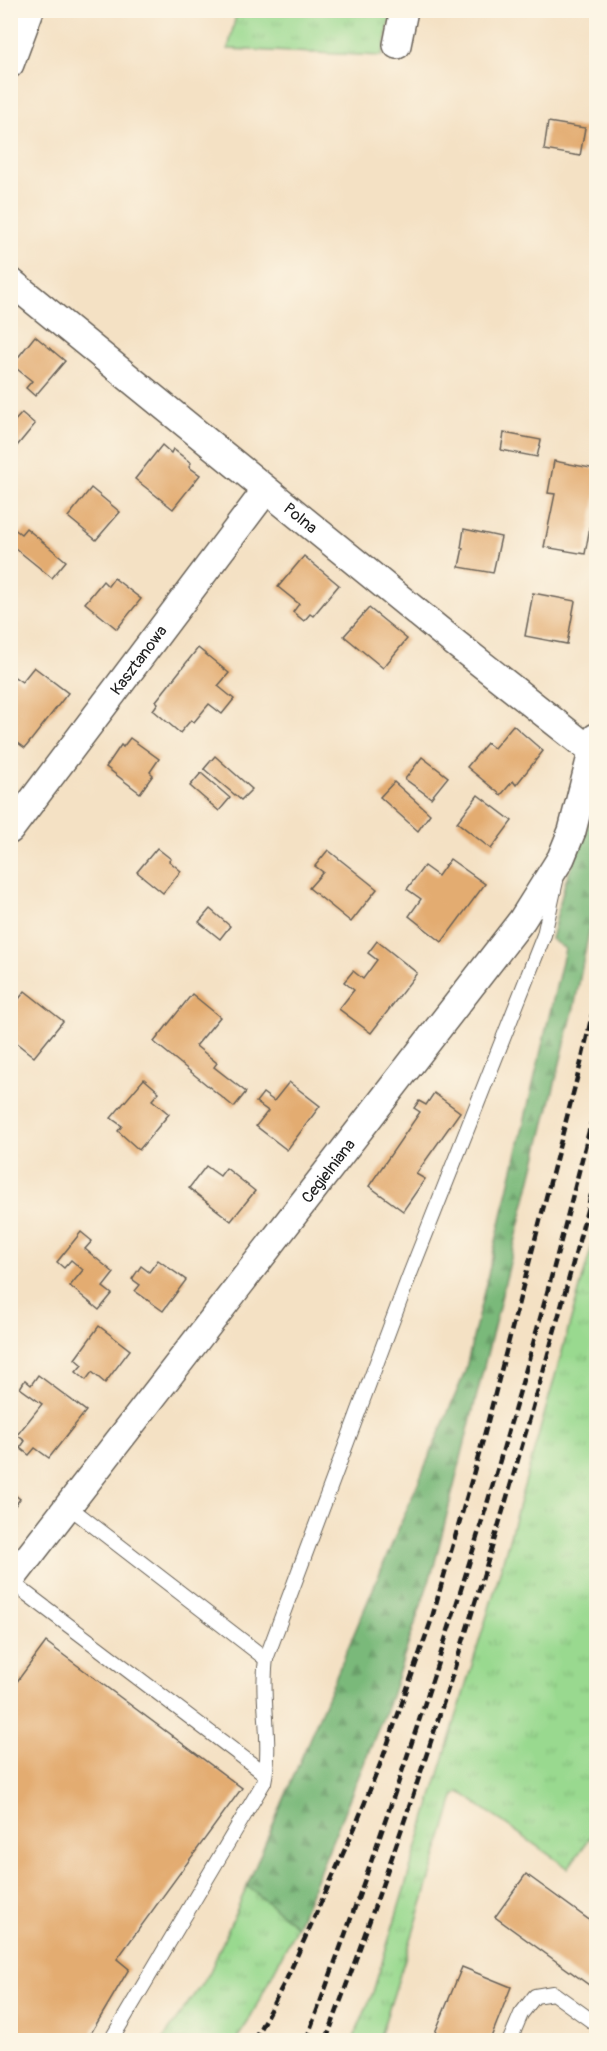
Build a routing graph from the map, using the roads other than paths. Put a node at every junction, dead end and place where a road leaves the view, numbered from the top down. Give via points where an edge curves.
1 (30, 10) edge
2 (404, 10) edge
3 (397, 45) dead end
4 (10, 64) edge
5 (10, 281) edge
6 (266, 490) junction
7 (595, 745) edge
8 (10, 830) edge
9 (561, 858) junction
10 (68, 1506) junction
11 (10, 1581) edge
12 (266, 1659) junction
13 (266, 1774) junction
14 (597, 2024) edge
15 (111, 2040) edge
16 (510, 2040) edge

1 - 4 street
2 - 3 street
5 - 6 street, Polna
6 - 7 street, Polna
6 - 8 street, Kasztanowa
7 - 9 street, Cegielniana
9 - 10 street, Cegielniana via 510,936
9 - 12 lane via 544,935 408,1279
10 - 11 street, Cegielniana
10 - 12 lane
11 - 13 lane
12 - 13 lane
13 - 15 lane
14 - 16 lane via 553,1993 535,1996 521,2014

